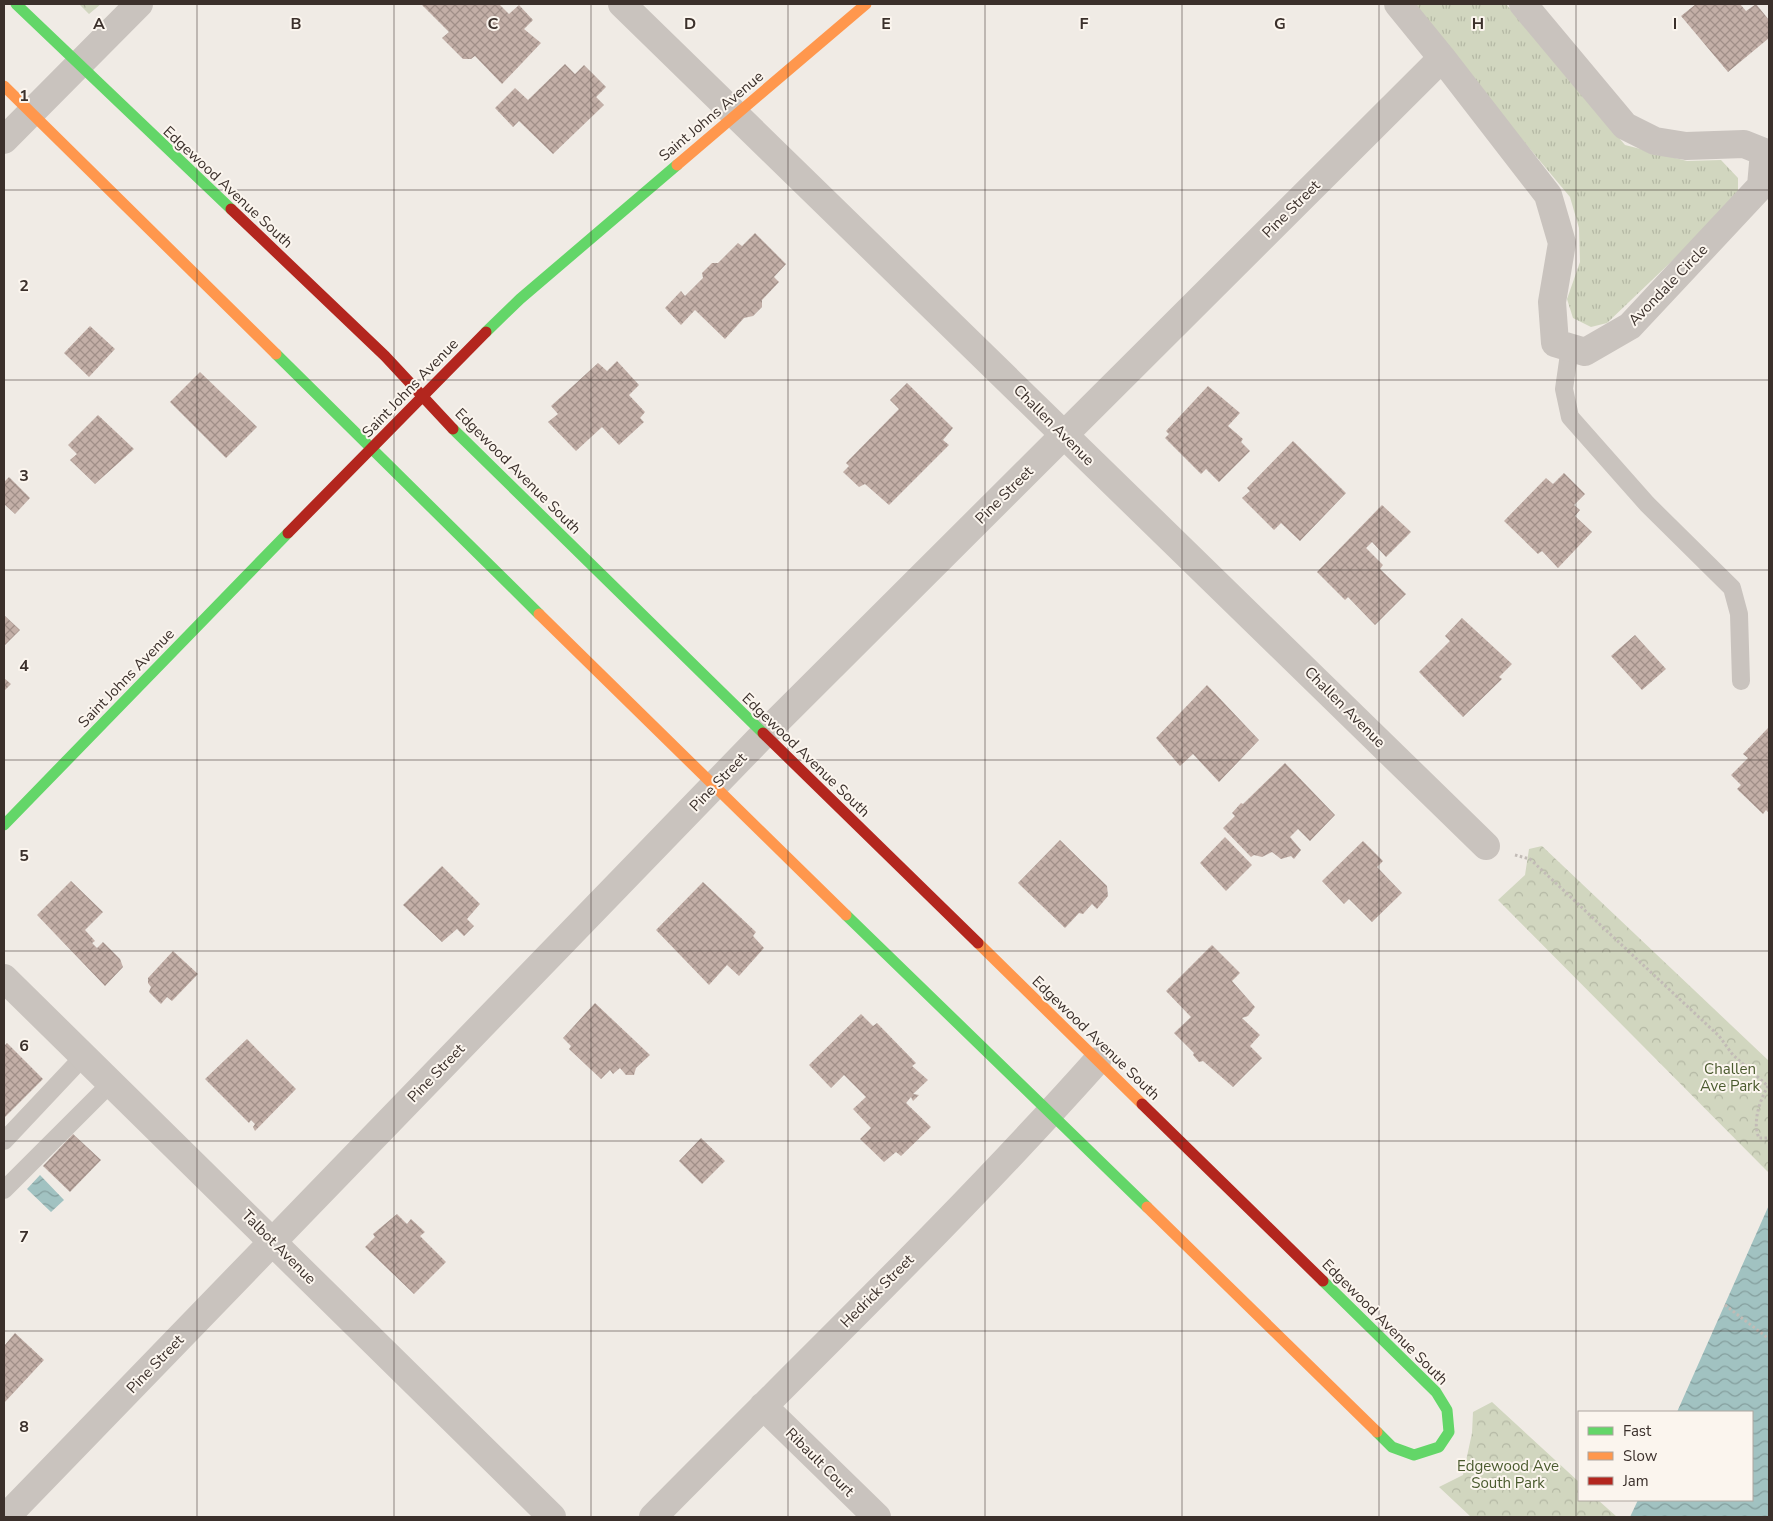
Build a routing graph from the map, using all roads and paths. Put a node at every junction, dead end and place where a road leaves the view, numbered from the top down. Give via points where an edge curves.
1 (16, 4) edge
2 (139, 4) edge
3 (622, 4) edge
4 (866, 4) edge
5 (1398, 4) edge
6 (1523, 4) edge
7 (1442, 58) junction
8 (77, 64) junction
9 (4, 86) edge
10 (32, 113) junction
11 (736, 114) junction
12 (4, 140) edge
13 (1766, 161) edge
14 (1570, 347) junction
15 (422, 396) junction
16 (1064, 436) junction
17 (372, 448) junction
18 (1741, 681) dead end
19 (764, 734) junction
20 (714, 787) junction
21 (4, 824) edge
22 (1486, 846) joint
23 (4, 978) edge
24 (84, 1056) junction
25 (1097, 1061) junction
26 (111, 1083) junction
27 (1769, 1086) edge
28 (1051, 1112) junction
29 (1769, 1138) edge
30 (4, 1141) edge
31 (4, 1190) edge
32 (273, 1241) junction
33 (1725, 1306) dead end
34 (1769, 1339) edge
35 (763, 1406) junction
36 (6, 1517) edge
37 (552, 1517) edge
38 (653, 1517) edge
39 (876, 1517) edge

1 - 8 street, Edgewood Avenue South
2 - 8 street
3 - 11 street, Challen Avenue
4 - 11 street, Saint Johns Avenue
5 - 7 street
6 - 13 street, Avondale Circle via 1625,126 1655,141 1686,146 1744,144 1764,152
7 - 14 street via 1548,195 1562,243 1552,302 1555,343
7 - 16 street, Pine Street
8 - 10 street
8 - 15 street, Edgewood Avenue South via 385,356
9 - 10 street, Edgewood Avenue South
10 - 12 street
10 - 17 street, Edgewood Avenue South
11 - 15 street, Saint Johns Avenue via 520,299
11 - 16 street, Challen Avenue
13 - 14 street, Avondale Circle via 1761,186 1630,326 1585,352
14 - 18 lane via 1564,389 1570,417 1647,504 1732,588 1739,614
15 - 17 street, Saint Johns Avenue
15 - 19 street, Edgewood Avenue South
16 - 19 street, Pine Street
16 - 22 street, Challen Avenue
17 - 20 street, Edgewood Avenue South
17 - 21 street, Saint Johns Avenue
19 - 20 street, Pine Street
19 - 25 street, Edgewood Avenue South
20 - 28 street, Edgewood Avenue South
20 - 32 street, Pine Street
22 - 27 path via 1530,859
23 - 24 street, Talbot Avenue
24 - 26 street, Talbot Avenue
24 - 30 lane
25 - 28 street, Hedrick Street
25 - 28 street, Edgewood Avenue South via 1436,1392 1447,1410 1449,1432 1438,1447 1414,1455 1392,1447
26 - 31 lane
26 - 32 street, Talbot Avenue
27 - 29 path via 1762,1097 1755,1129 1759,1138
28 - 35 street, Hedrick Street
32 - 36 street, Pine Street
32 - 37 street, Talbot Avenue
33 - 34 path
35 - 38 street, Hedrick Street
35 - 39 street, Ribault Court

